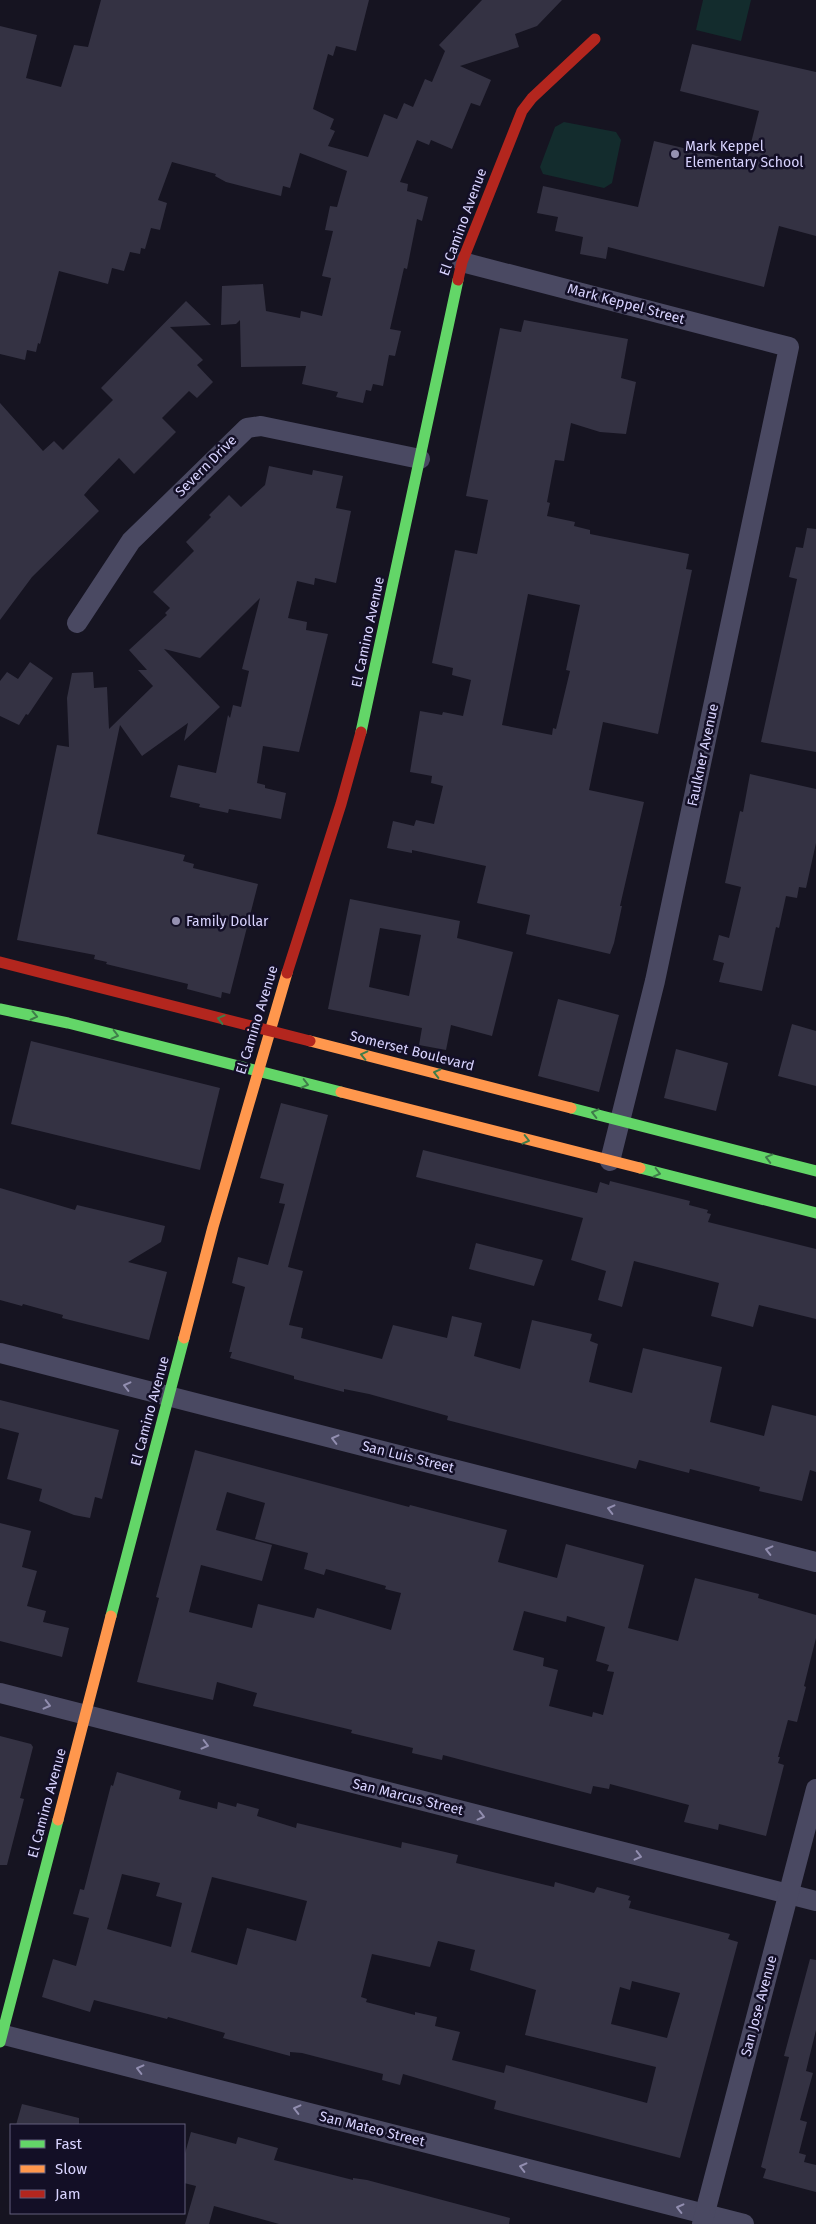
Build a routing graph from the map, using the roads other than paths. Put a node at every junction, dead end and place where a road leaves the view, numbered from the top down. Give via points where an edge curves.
1 (595, 38) dead end
2 (462, 262) junction
3 (790, 347) joint
4 (420, 459) junction
5 (77, 622) dead end
6 (0, 962) edge
7 (0, 1009) edge
8 (268, 1032) junction
9 (257, 1072) junction
10 (620, 1120) junction
11 (610, 1161) junction
12 (816, 1171) edge
13 (816, 1213) edge
14 (0, 1353) edge
15 (169, 1396) junction
16 (816, 1562) edge
17 (0, 1692) edge
18 (86, 1714) junction
19 (816, 1788) edge
20 (788, 1894) junction
21 (816, 1901) edge
22 (1, 2036) edge
23 (703, 2219) edge
24 (744, 2224) edge

1 - 2 street, El Camino Avenue via 522,111
2 - 3 street, Mark Keppel Street
2 - 4 street, El Camino Avenue
3 - 10 street, Faulkner Avenue via 659,962
4 - 5 street, Severn Drive via 261,426 247,428 136,536
4 - 8 street, El Camino Avenue via 367,709 341,804
8 -> 6 street, Somerset Boulevard
7 -> 9 street via 68,1023
8 - 9 street, El Camino Avenue
10 -> 8 street, Somerset Boulevard
9 -> 11 street
9 - 15 street, El Camino Avenue
10 - 11 street, Faulkner Avenue
12 -> 10 street, Somerset Boulevard
11 -> 13 street
15 -> 14 street, San Luis Street
16 -> 15 street, San Luis Street
15 - 18 street, El Camino Avenue
17 -> 18 street, San Marcus Street
18 -> 20 street, San Marcus Street
18 - 22 street, El Camino Avenue
19 - 20 street, San Jose Avenue
20 - 21 street, San Marcus Street
20 - 23 street, San Jose Avenue
23 -> 22 street, San Mateo Street
23 - 24 street, San Mateo Street

